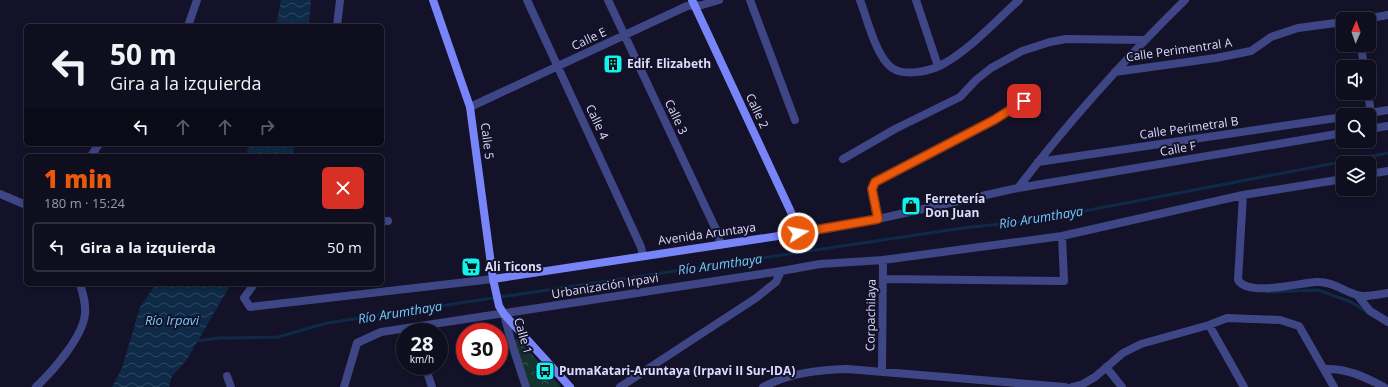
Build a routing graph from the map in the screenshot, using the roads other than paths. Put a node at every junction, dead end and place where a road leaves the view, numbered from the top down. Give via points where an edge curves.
1 (197, 0) edge
2 (340, 0) edge
3 (433, 0) edge
4 (527, 0) edge
5 (608, 0) edge
6 (719, 0) edge
7 (750, 0) edge
8 (860, 0) edge
9 (916, 0) edge
10 (1019, 0) edge
11 (1185, 0) edge
12 (693, 3) edge
13 (1388, 15) edge
14 (1376, 17) edge
15 (1336, 23) edge
16 (189, 24) edge
17 (337, 24) edge
18 (624, 36) junction
19 (1144, 40) junction
20 (558, 66) junction
21 (938, 66) junction
22 (1115, 72) junction
23 (1024, 101) dead end
24 (470, 107) junction
25 (1388, 110) edge
26 (1376, 112) edge
27 (1336, 118) edge
28 (795, 120) dead end
29 (1388, 126) edge
30 (1376, 128) edge
31 (1336, 134) edge
32 (843, 160) dead end
33 (1038, 162) junction
34 (1388, 171) edge
35 (1376, 173) edge
36 (1336, 179) edge
37 (1018, 188) junction
38 (0, 194) edge
39 (1243, 195) junction
40 (24, 205) edge
41 (878, 219) junction
42 (798, 233) junction
43 (1062, 236) junction
44 (720, 245) junction
45 (643, 256) junction
46 (883, 260) junction
47 (781, 271) junction
48 (493, 279) junction
49 (884, 279) junction
50 (80, 286) edge
51 (253, 286) edge
52 (1388, 293) edge
53 (1358, 296) junction
54 (504, 314) junction
55 (1388, 322) edge
56 (448, 323) edge
57 (1208, 325) junction
58 (396, 330) edge
59 (1106, 367) junction
60 (1325, 369) junction
61 (882, 371) junction
62 (428, 375) edge
63 (227, 376) dead end
64 (1241, 386) edge
65 (36, 387) edge
66 (231, 387) edge
67 (344, 387) edge
68 (432, 387) edge
69 (526, 387) edge
70 (570, 387) edge
71 (620, 387) edge
72 (763, 387) edge
73 (1064, 387) edge
74 (1072, 387) edge
75 (1122, 387) edge
76 (1334, 387) edge
77 (1384, 387) edge

1 - 16 street
2 - 17 street
3 - 24 main road, Calle 5
4 - 20 street, Calle 4
5 - 18 street, Calle 3
6 - 12 street, Calle E
7 - 28 street
8 - 21 street via 877,45 893,69 920,72
9 - 21 street
10 - 21 street via 962,50
11 - 19 street
12 - 18 street, Calle E
12 - 42 main road, Calle 2 via 797,225
13 - 14 street
15 - 22 street, Calle Perimentral A via 1298,28 1278,34 1251,51
18 - 20 street, Calle E
18 - 44 street, Calle 3 via 719,236
19 - 22 street
19 - 32 street via 1066,39 1022,51 991,68 960,97
20 - 24 street, Calle E
20 - 45 street, Calle 4
22 - 33 street, Calle Perimentral A
23 - 41 street via 994,120 875,182 872,189
24 - 48 main road, Calle 5
25 - 26 street
27 - 33 street, Calle Perimetral B
29 - 30 street
31 - 37 street, Calle F
33 - 37 street, Calle Perimentral A
34 - 35 street
36 - 39 street, Urbanización Irpavi
37 - 41 street, Avenida Aruntaya
38 - 40 street
39 - 43 street, Urbanización Irpavi
39 - 53 street via 1238,280 1241,285 1273,287 1316,282 1339,287
41 - 42 street, Avenida Aruntaya
42 - 44 main road, Avenida Aruntaya
43 - 46 street, Urbanización Irpavi
43 - 49 street via 1064,281
44 - 45 main road, Avenida Aruntaya
45 - 48 main road, Avenida Aruntaya
46 - 47 street, Urbanización Irpavi via 820,264
46 - 49 street, Corpachilaya
47 - 54 street, Urbanización Irpavi
47 - 71 street via 776,282 756,298
48 - 51 street via 250,307 244,298
48 - 54 main road, Calle 5
49 - 61 street, Corpachilaya
50 - 65 street via 85,305 82,325 55,369
52 - 53 street
53 - 55 street via 1370,311
54 - 56 street, Urbanización Irpavi
54 - 69 street, Calle 1
54 - 70 main road
57 - 59 street via 1141,344 1122,353
57 - 60 street via 1227,318 1280,320 1300,326
57 - 64 street
58 - 67 street, Urbanización Irpavi via 381,332 357,343
59 - 74 street via 1095,377
59 - 75 street
60 - 76 street
60 - 77 street via 1344,370
61 - 72 street via 820,370 800,373
61 - 73 street
62 - 68 street
63 - 66 street

